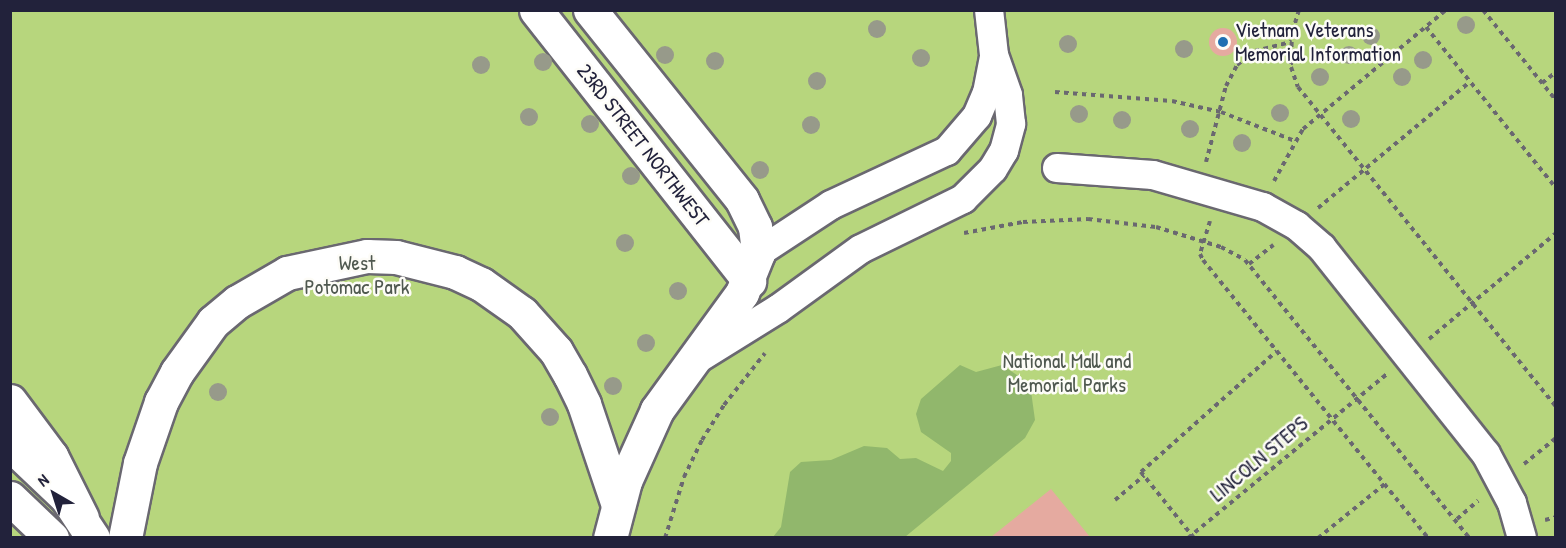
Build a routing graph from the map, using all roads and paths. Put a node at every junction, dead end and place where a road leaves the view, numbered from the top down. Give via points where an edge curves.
1 (536, 10) edge
2 (590, 10) edge
3 (988, 10) edge
4 (1299, 10) edge
5 (1446, 10) edge
6 (1484, 10) edge
7 (1426, 27) junction
8 (1292, 42) junction
9 (994, 55) junction
10 (1556, 72) edge
11 (1470, 82) junction
12 (1542, 83) junction
13 (1055, 92) dead end
14 (1556, 100) edge
15 (1221, 112) junction
16 (1319, 114) junction
17 (1295, 141) junction
18 (1057, 168) dead end
19 (1365, 170) junction
20 (1556, 188) edge
21 (1209, 189) junction
22 (1263, 207) junction
23 (1556, 233) edge
24 (953, 236) dead end
25 (1203, 241) junction
26 (753, 267) junction
27 (1482, 295) dead end
28 (768, 350) dead end
29 (1277, 351) junction
30 (685, 367) junction
31 (10, 401) edge
32 (1350, 404) dead end
33 (1556, 407) edge
34 (1333, 417) junction
35 (10, 444) edge
36 (1144, 476) junction
37 (1386, 483) junction
38 (10, 498) edge
39 (1115, 500) dead end
40 (618, 505) junction
41 (88, 528) edge
42 (51, 537) edge
43 (125, 537) edge
44 (610, 537) edge
45 (665, 537) edge
46 (1191, 537) edge
47 (1318, 537) edge
48 (1428, 537) edge
49 (1469, 537) edge
50 (1522, 537) edge

1 - 26 main road, 23RD STREET NORTHWEST
2 - 26 main road, 23RD STREET NORTHWEST via 742,200 754,227
3 - 9 street
4 - 8 path
5 - 7 path
6 - 12 path
7 - 11 path
7 - 16 path
8 - 15 path via 1255,51 1237,65 1226,86
8 - 16 path via 1291,67 1298,87
9 - 26 street via 987,93 977,116 947,151 831,206
9 - 30 street via 1008,95 1010,136 1000,160 976,187 948,208 897,230 843,261 778,309
10 - 12 path
11 - 19 path
11 - 20 path
12 - 14 path
13 - 15 path via 1172,101
15 - 17 path
15 - 21 path
16 - 17 path
16 - 19 path
17 - 22 path
18 - 21 street via 1123,171
19 - 33 path
21 - 22 street
21 - 25 path
22 - 50 street via 1297,226 1322,248 1410,356 1486,454 1512,502
23 - 27 path
24 - 25 path via 1023,222 1088,219 1155,227
25 - 29 path via 1203,260
25 - 49 path via 1245,260
26 - 30 main road
28 - 45 path via 723,405 702,440 684,477
29 - 34 path
29 - 36 path via 1141,472
30 - 40 main road via 645,433
31 - 41 main road via 51,456
32 - 34 path, LINCOLN STEPS
34 - 37 path
34 - 46 path, LINCOLN STEPS
35 - 41 main road via 40,470
36 - 39 path
36 - 46 path
37 - 47 path
37 - 48 path
38 - 42 main road
40 - 43 main road via 584,404 570,375 528,319 481,285 455,272 396,257 366,256 287,273 237,302 213,322 161,402 140,463
40 - 44 main road

